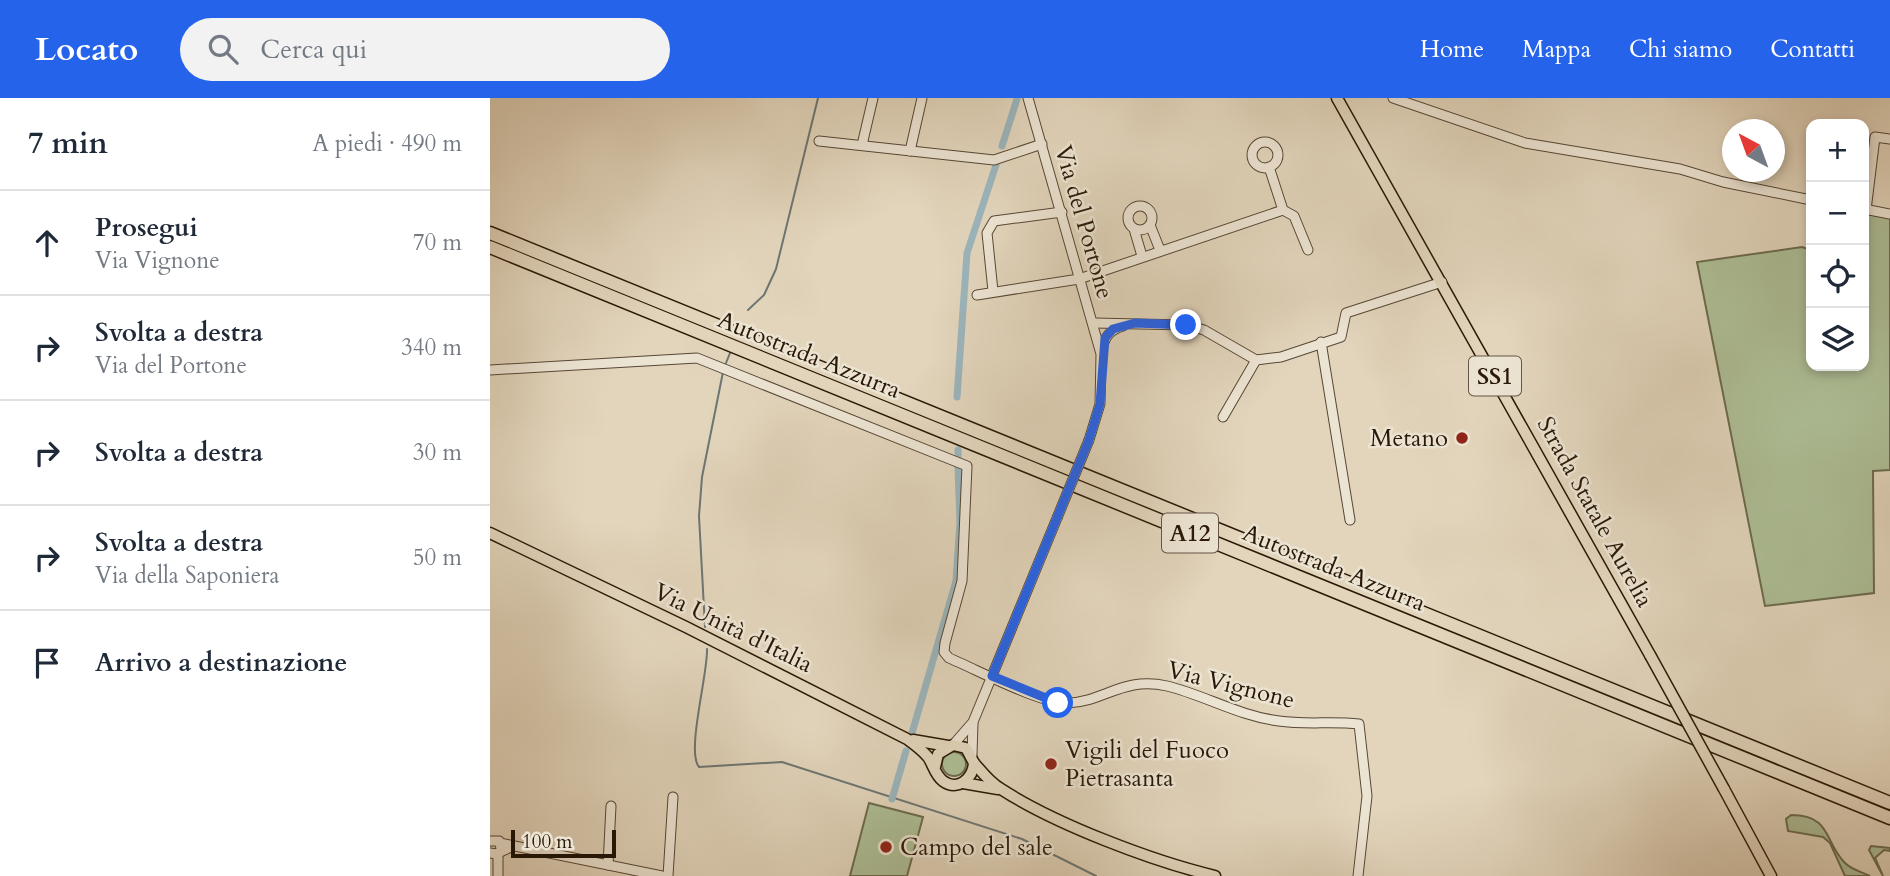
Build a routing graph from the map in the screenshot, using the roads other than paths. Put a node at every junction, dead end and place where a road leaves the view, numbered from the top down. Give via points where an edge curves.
1 (873, 98) edge
2 (922, 98) edge
3 (1028, 98) edge
4 (1337, 98) edge
5 (1393, 98) edge
6 (1890, 139) edge
7 (819, 141) dead end
8 (1042, 144) junction
9 (862, 145) junction
10 (910, 150) junction
11 (1269, 167) dead end
12 (1869, 182) edge
13 (1806, 199) edge
14 (1283, 210) junction
15 (1869, 211) edge
16 (1062, 212) junction
17 (1890, 214) edge
18 (1150, 225) junction
19 (1134, 229) junction
20 (490, 233) edge
21 (490, 247) edge
22 (1160, 250) junction
23 (1308, 250) dead end
24 (1142, 256) junction
25 (1079, 279) junction
26 (1442, 282) junction
27 (993, 291) junction
28 (977, 295) dead end
29 (1094, 323) junction
30 (1135, 323) junction
31 (1321, 342) junction
32 (1101, 354) junction
33 (1256, 360) junction
34 (490, 370) edge
35 (1223, 417) dead end
36 (1350, 520) dead end
37 (490, 533) edge
38 (490, 539) edge
39 (503, 542) junction
40 (992, 676) junction
41 (973, 722) junction
42 (906, 738) junction
43 (950, 745) junction
44 (973, 759) junction
45 (934, 767) junction
46 (963, 783) junction
47 (1001, 789) junction
48 (673, 797) dead end
49 (1890, 803) edge
50 (611, 806) dead end
51 (1890, 818) edge
52 (494, 846) edge
53 (608, 865) junction
54 (618, 872) edge
55 (498, 876) edge
56 (662, 876) edge
57 (668, 876) edge
58 (1215, 876) edge
59 (1358, 876) edge
60 (1771, 876) edge

1 - 9 street
2 - 10 street
3 - 8 street, Via del Portone
4 - 26 main road, Strada Statale Aurelia / SS1
5 - 13 street via 1525,142 1679,169
6 - 12 street via 1875,137
7 - 9 street
8 - 10 street via 994,160
8 - 16 street, Via del Portone
9 - 10 street
11 - 14 street
14 - 22 street
14 - 23 street via 1294,216
15 - 17 street
16 - 25 street, Via del Portone
16 - 27 street via 994,221 987,233
18 - 19 street
18 - 19 street via 1152,213 1138,206 1128,215
18 - 22 street
19 - 24 street
20 - 49 highway, Autostrada Azzurra / A12
21 - 51 highway, Autostrada Azzurra / A12
22 - 24 street
24 - 25 street
25 - 27 street
25 - 29 street, Via del Portone
26 - 31 street via 1346,313 1340,337
26 - 60 main road, Strada Statale Aurelia / SS1, bridge
27 - 28 street
29 - 30 street
29 - 32 street, Via del Portone
30 - 32 street via 1113,329
30 - 33 street via 1204,330
31 - 33 street via 1281,358
31 - 36 street
32 - 40 street, Via del Portone, bridge via 1100,404 1089,440
33 - 35 street
34 - 40 street via 697,358 967,466 962,581 944,652
37 - 39 main road
38 - 39 main road
39 - 42 main road, Via Unità d'Italia via 686,626
40 - 41 street, Via del Portone
40 - 59 street, Via Vignone via 1058,703 1082,702 1111,689 1146,684 1167,686 1278,721 1359,724 1367,796
41 - 43 street, Via del Portone
41 - 44 street
42 - 43 main road via 927,745
42 - 45 main road, Via Unità d'Italia
43 - 44 main road via 966,748
43 - 45 main road via 937,754
44 - 46 main road via 972,775
44 - 47 main road
45 - 46 main road via 946,783
46 - 47 main road
47 - 58 main road via 1109,840
48 - 57 street
50 - 53 street
52 - 53 street
52 - 55 street
53 - 54 street
54 - 56 street

